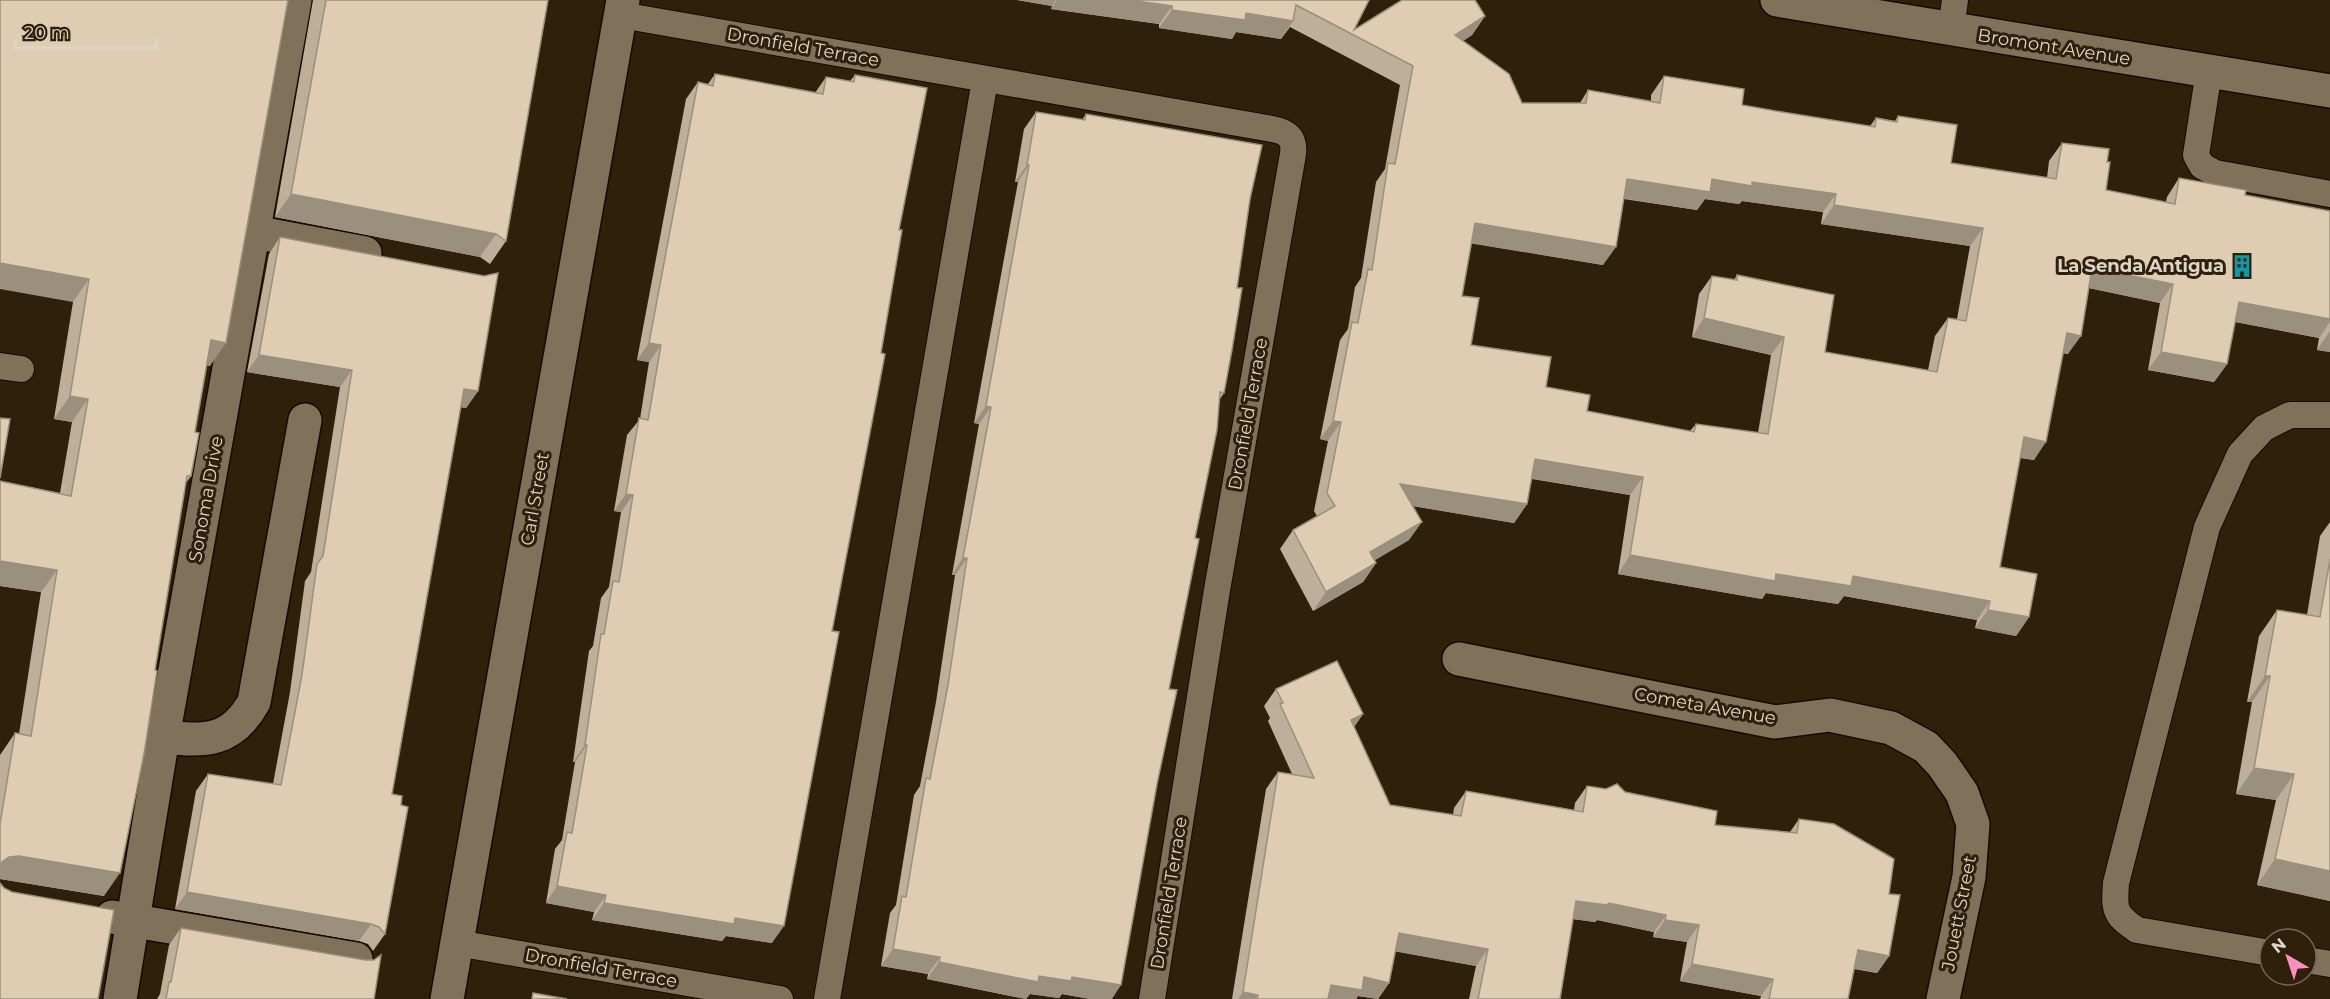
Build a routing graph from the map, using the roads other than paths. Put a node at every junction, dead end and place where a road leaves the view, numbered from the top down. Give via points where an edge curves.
1 (295, 0) edge
2 (1777, 0) edge
3 (622, 8) edge
4 (1953, 15) edge
5 (2209, 71) junction
6 (985, 80) junction
7 (2330, 91) edge
8 (2330, 194) edge
9 (254, 232) junction
10 (394, 259) edge
11 (2330, 416) edge
12 (305, 420) dead end
13 (1459, 659) dead end
14 (163, 737) junction
15 (1942, 764) joint
16 (78, 911) edge
17 (133, 920) junction
18 (457, 944) junction
19 (2258, 951) edge
20 (356, 959) edge
21 (120, 999) edge
22 (447, 999) edge
23 (780, 999) edge
24 (827, 999) edge
25 (1152, 999) edge
26 (1943, 999) edge

1 - 9 street, Sonoma Drive
2 - 4 street, Bromont Avenue
3 - 6 lane, Dronfield Terrace
3 - 18 street, Carl Street
4 - 5 street, Bromont Avenue
5 - 7 street, Bromont Avenue
5 - 8 lane via 2196,154 2202,166 2215,173
6 - 24 lane
6 - 25 lane, Dronfield Terrace via 1281,131 1290,136 1294,145
9 - 10 street
9 - 14 street, Sonoma Drive
11 - 19 lane via 2290,415 2264,428 2240,454 2207,527 2116,883 2114,907 2123,921 2137,930
12 - 14 street via 254,702 238,725 213,738
13 - 15 street, Cometa Avenue via 1775,722 1830,715 1891,728 1926,747
14 - 17 street, Sonoma Drive
15 - 26 street, Jouett Street via 1962,793 1974,824 1969,877
16 - 17 street
17 - 20 street
17 - 21 street, Sonoma Drive
18 - 22 street, Carl Street
18 - 23 lane, Dronfield Terrace

